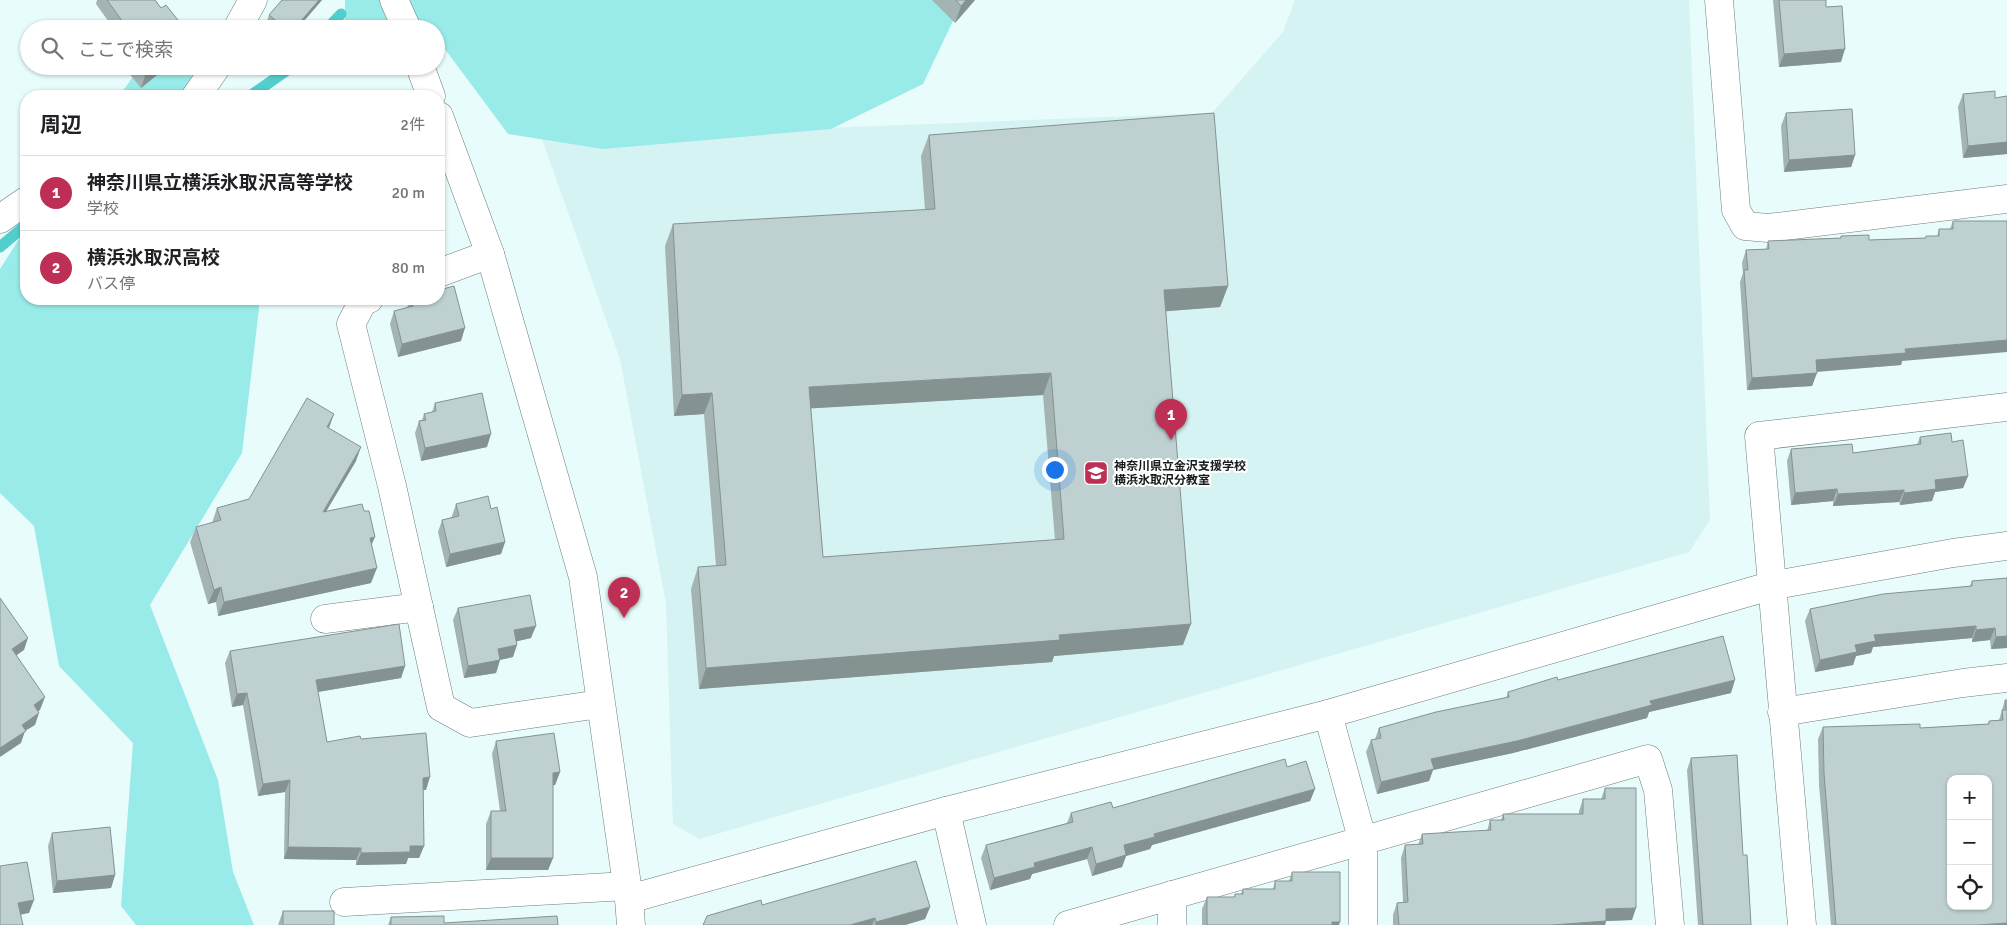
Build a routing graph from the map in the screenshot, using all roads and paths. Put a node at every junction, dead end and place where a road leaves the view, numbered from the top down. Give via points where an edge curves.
1 (252, 0) edge
2 (394, 0) edge
3 (1719, 0) edge
4 (242, 20) edge
5 (403, 20) edge
6 (211, 75) edge
7 (423, 75) edge
8 (200, 90) edge
9 (429, 90) edge
10 (445, 146) edge
11 (2007, 199) edge
12 (20, 205) edge
13 (0, 219) edge
14 (490, 254) junction
15 (445, 271) edge
16 (361, 305) edge
17 (2007, 407) edge
18 (2007, 546) edge
19 (1770, 586) junction
20 (419, 607) junction
21 (326, 619) dead end
22 (2007, 678) edge
23 (600, 704) junction
24 (1782, 712) junction
25 (1328, 714) junction
26 (946, 811) junction
27 (1363, 842) junction
28 (1172, 895) junction
29 (344, 902) dead end
30 (629, 903) edge
31 (972, 925) edge
32 (1068, 925) edge
33 (1172, 925) edge
34 (1363, 925) edge
35 (1670, 925) edge
36 (1802, 925) edge

1 - 4 street
2 - 5 street
3 - 11 street via 1736,210 1745,226 1768,228
6 - 8 street
7 - 9 street
10 - 14 street
12 - 13 street
14 - 15 street
14 - 23 street via 583,577
16 - 20 street via 351,324
17 - 19 street via 1759,436
18 - 19 street
19 - 24 street
19 - 25 street
20 - 21 street
20 - 23 street via 441,707 470,723
22 - 24 street
23 - 30 street
24 - 36 street
25 - 26 street
25 - 27 street
26 - 30 street
26 - 31 street
27 - 28 street
27 - 34 street
27 - 35 street via 1648,759 1658,790
28 - 32 street
28 - 33 street
29 - 30 street

